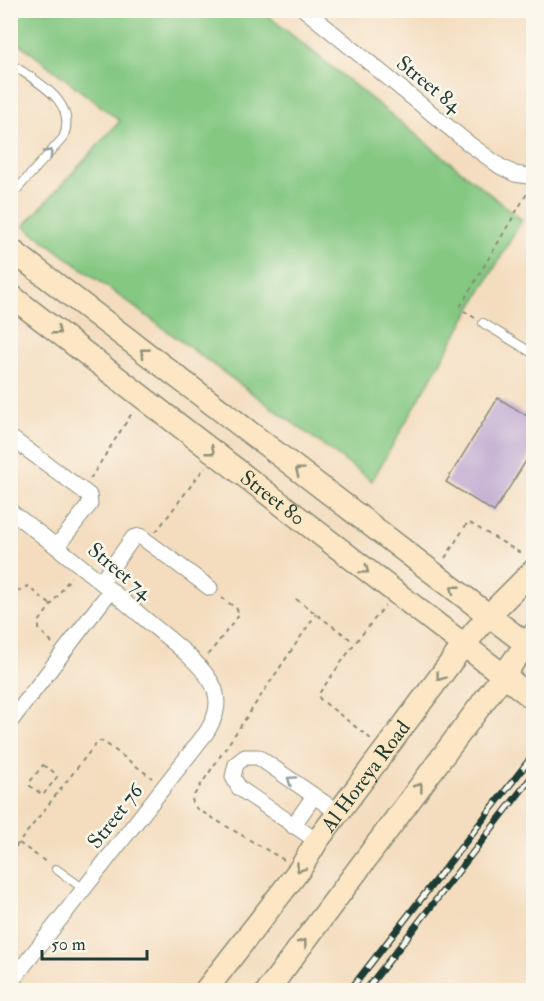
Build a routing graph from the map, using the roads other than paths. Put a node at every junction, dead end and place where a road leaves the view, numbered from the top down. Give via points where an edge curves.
1 (305, 10) edge
2 (10, 63) edge
3 (534, 177) edge
4 (10, 197) edge
5 (10, 249) edge
6 (10, 296) edge
7 (483, 324) road end
8 (534, 354) edge
9 (10, 437) edge
10 (10, 511) edge
11 (57, 546) junction
12 (529, 563) edge
13 (106, 586) junction
14 (210, 588) road end
15 (488, 616) junction
16 (531, 643) edge
17 (463, 646) junction
18 (199, 667) joint
19 (501, 675) junction
20 (534, 699) edge
21 (10, 722) edge
22 (314, 796) junction
23 (339, 813) junction
24 (293, 826) junction
25 (317, 842) junction
26 (56, 869) road end
27 (84, 889) junction
28 (10, 983) edge
29 (206, 990) edge
30 (268, 990) edge

1 - 3 street, Street 84 via 501,168
4 -> 2 lane via 63,138 68,118 59,99
15 -> 5 street, Street 80
6 -> 17 street, Street 80
7 - 8 lane
9 - 11 street via 89,495 90,504
10 - 11 street, Street 74
11 - 13 street, Street 74
12 - 15 street, Al Horeya Road
13 - 14 street via 133,538 140,536
13 - 18 street, Street 74
13 - 21 street via 62,654
15 - 16 street, Street 80
15 - 17 street, Al Horeya Road
16 - 19 street
17 - 19 street, Street 80
17 -> 23 street, Al Horeya Road
18 - 27 street, Street 76 via 214,687 218,703 215,719
19 - 20 street, Street 80
30 -> 19 street
22 - 23 street
22 - 24 street
22 -> 24 street via 258,757 245,757 236,764 233,777 239,788
23 - 25 street, Al Horeya Road
24 - 25 street
25 -> 29 street, Al Horeya Road
26 - 27 lane
27 - 28 street, Street 76

